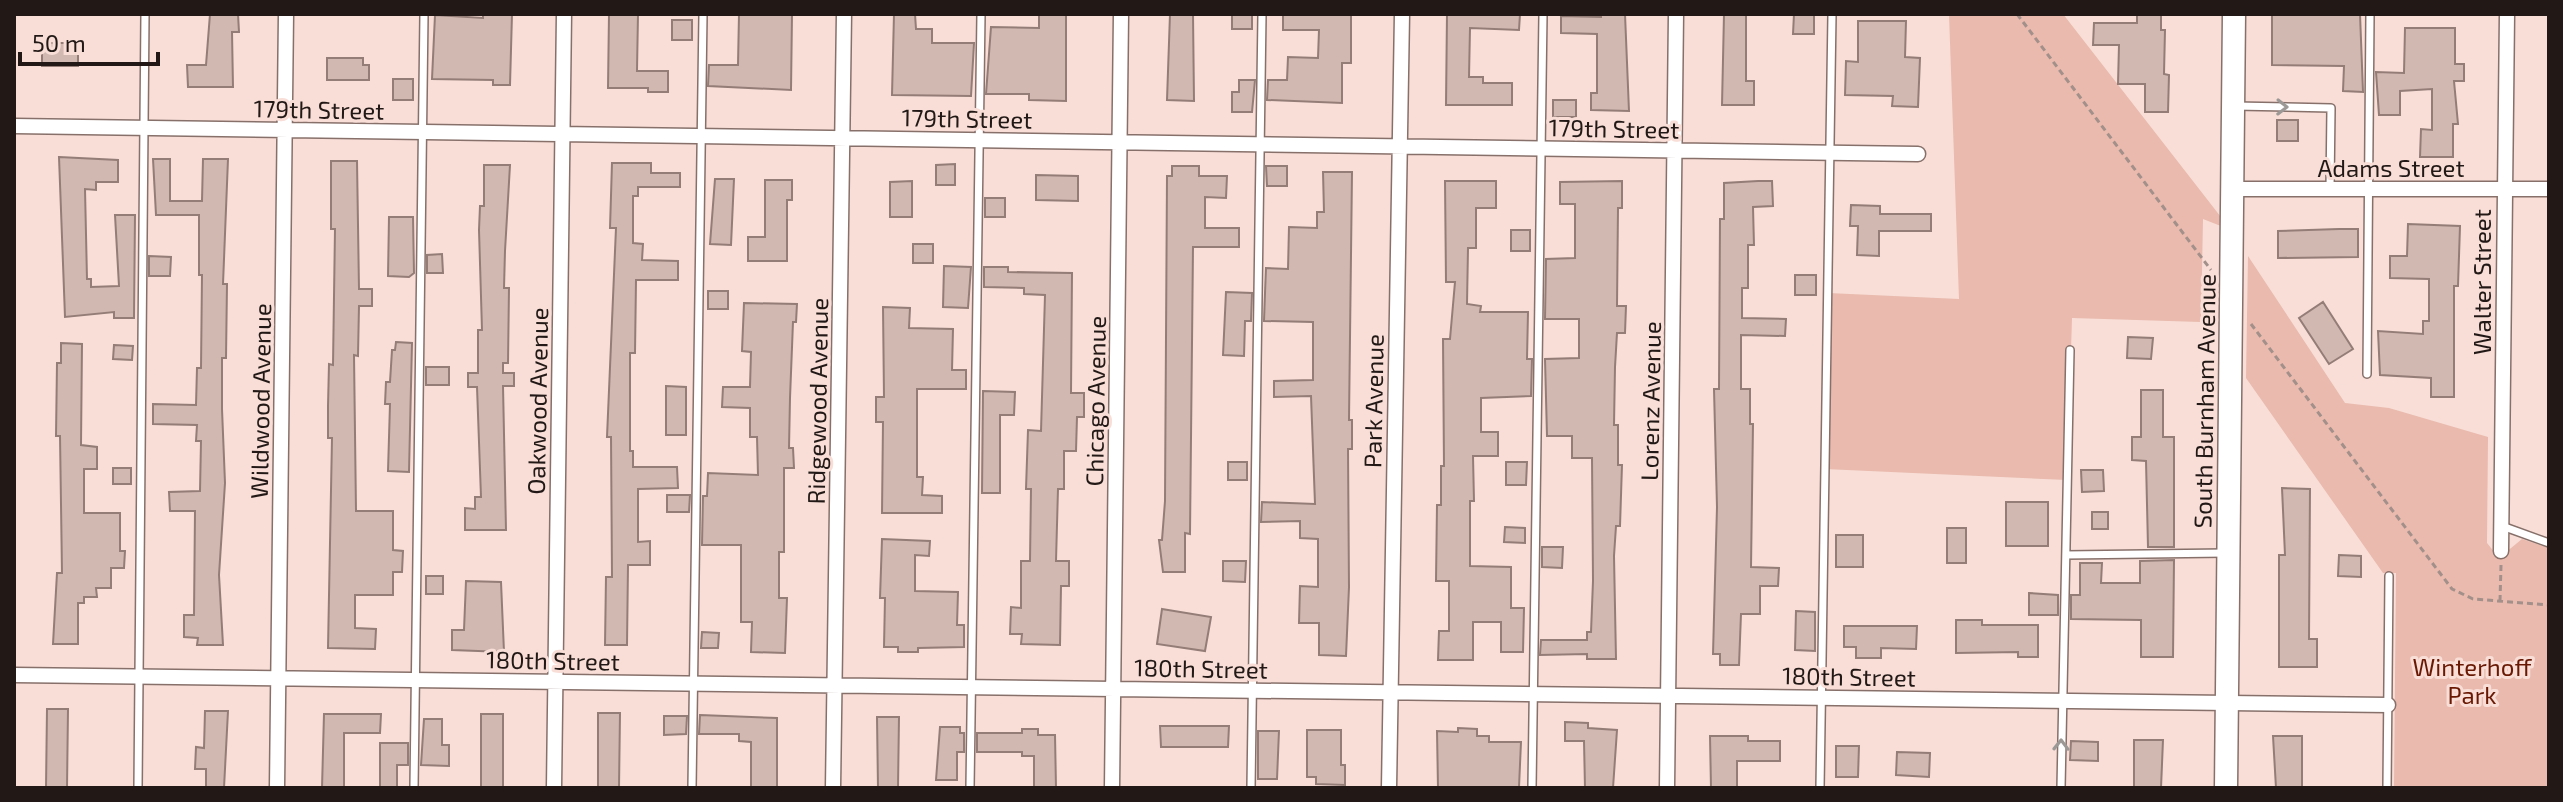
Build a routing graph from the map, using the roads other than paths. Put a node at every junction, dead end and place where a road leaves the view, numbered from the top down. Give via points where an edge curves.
1 (145, 14) edge
2 (286, 14) edge
3 (424, 14) edge
4 (564, 14) edge
5 (703, 14) edge
6 (844, 14) edge
7 (981, 14) edge
8 (1121, 14) edge
9 (1262, 14) edge
10 (1402, 14) edge
11 (1543, 14) edge
12 (1676, 14) edge
13 (1832, 14) edge
14 (2234, 14) edge
15 (2370, 14) edge
16 (2507, 14) edge
17 (2233, 106) junction
18 (14, 126) edge
19 (143, 128) junction
20 (285, 130) junction
21 (423, 132) junction
22 (563, 134) junction
23 (701, 136) junction
24 (843, 138) junction
25 (979, 141) junction
26 (1120, 143) junction
27 (1260, 145) junction
28 (1400, 147) junction
29 (1542, 149) junction
30 (1674, 151) junction
31 (1830, 153) junction
32 (1918, 154) dead end
33 (2232, 189) junction
34 (2330, 189) junction
35 (2368, 189) junction
36 (2504, 189) junction
37 (2549, 189) edge
38 (2070, 350) dead end
39 (2367, 374) dead end
40 (2502, 526) junction
41 (2549, 543) edge
42 (2501, 551) road end
43 (2228, 553) junction
44 (2066, 555) junction
45 (2389, 576) dead end
46 (14, 675) edge
47 (139, 677) junction
48 (278, 679) junction
49 (414, 680) junction
50 (556, 682) junction
51 (693, 684) junction
52 (835, 686) junction
53 (971, 687) junction
54 (1114, 689) junction
55 (1252, 691) junction
56 (1390, 693) junction
57 (1534, 694) junction
58 (1669, 696) junction
59 (1822, 698) junction
60 (2062, 701) junction
61 (2227, 703) junction
62 (2388, 705) junction
63 (138, 788) edge
64 (277, 788) edge
65 (414, 788) edge
66 (554, 788) edge
67 (692, 788) edge
68 (833, 788) edge
69 (970, 788) edge
70 (1112, 788) edge
71 (1251, 788) edge
72 (1389, 788) edge
73 (1532, 788) edge
74 (1667, 788) edge
75 (1820, 788) edge
76 (2061, 788) edge
77 (2226, 788) edge
78 (2387, 788) edge

1 - 19 lane
2 - 20 street, Wildwood Avenue
3 - 21 lane
4 - 22 street, Oakwood Avenue
5 - 23 lane
6 - 24 street, Ridgewood Avenue
7 - 25 lane
8 - 26 street, Chicago Avenue
9 - 27 lane
10 - 28 street, Park Avenue
11 - 29 lane
12 - 30 street, Lorenz Avenue
13 - 31 lane
14 - 17 main road, South Burnham Avenue
15 - 35 lane
16 - 36 street, Walter Street
17 - 33 main road, South Burnham Avenue
17 -> 34 lane via 2331,108
18 - 19 street, 179th Street
19 - 20 street, 179th Street
19 - 47 lane
20 - 21 street, 179th Street
20 - 48 street, Wildwood Avenue
21 - 22 street, 179th Street
21 - 49 lane
22 - 23 street, 179th Street
22 - 50 street, Oakwood Avenue
23 - 24 street, 179th Street
23 - 51 lane
24 - 25 street, 179th Street
24 - 52 street, Ridgewood Avenue
25 - 26 street, 179th Street
25 - 53 lane
26 - 27 street, 179th Street
26 - 54 street, Chicago Avenue
27 - 28 street, 179th Street
27 - 55 lane
28 - 29 street, 179th Street
28 - 56 street, Park Avenue
29 - 30 street, 179th Street
29 - 57 lane
30 - 31 street, 179th Street
30 - 58 street, Lorenz Avenue
31 - 32 street, 179th Street
31 - 59 lane
33 - 34 street, Adams Street
33 - 43 main road, South Burnham Avenue
34 - 35 street, Adams Street
35 - 36 street, Adams Street
35 - 39 lane
36 - 37 street, Adams Street
36 - 40 street, Walter Street
38 - 44 lane
40 - 41 lane
40 - 42 street, Walter Street
43 - 44 lane
43 - 61 main road, South Burnham Avenue
44 - 60 lane
45 - 62 lane
46 - 47 street, 180th Street
47 - 48 street, 180th Street
47 - 63 lane
48 - 49 street, 180th Street
48 - 64 street, Wildwood Avenue
49 - 50 street, 180th Street
49 - 65 lane
50 - 51 street, 180th Street
50 - 66 street, Oakwood Avenue
51 - 52 street, 180th Street
51 - 67 lane
52 - 53 street, 180th Street
52 - 68 street, Ridgewood Avenue
53 - 54 street, 180th Street
53 - 69 lane
54 - 55 street, 180th Street
54 - 70 street, Chicago Avenue
55 - 56 street, 180th Street
55 - 71 lane
56 - 57 street, 180th Street
56 - 72 street, Park Avenue
57 - 58 street, 180th Street
57 - 73 lane
58 - 59 street, 180th Street
58 - 74 street, Lorenz Avenue
59 - 60 street, 180th Street
59 - 75 lane
60 - 61 street, 180th Street
76 -> 60 lane
61 - 62 street, 180th Street
61 - 77 main road, South Burnham Avenue
62 - 78 lane

